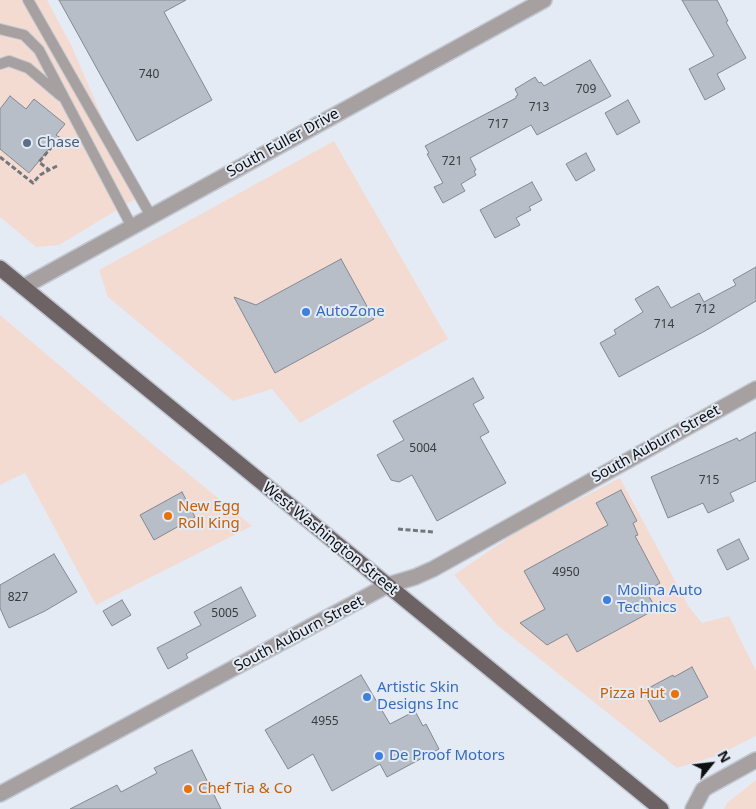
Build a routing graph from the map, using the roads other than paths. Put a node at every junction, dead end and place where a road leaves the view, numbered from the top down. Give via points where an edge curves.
1 (28, 0) edge
2 (544, 0) edge
3 (0, 29) edge
4 (0, 64) edge
5 (65, 100) junction
6 (151, 216) junction
7 (132, 227) junction
8 (0, 268) edge
9 (23, 287) junction
10 (756, 389) edge
11 (388, 586) junction
12 (756, 760) edge
13 (0, 794) edge
14 (661, 809) edge
15 (693, 809) edge

1 - 6 lane
2 - 6 street, South Fuller Drive
3 - 5 lane via 24,35 39,50
4 - 5 lane via 9,61 28,68
5 - 7 lane
6 - 7 street, South Fuller Drive
7 - 9 street, South Fuller Drive
8 - 9 main road, West Washington Street
9 - 11 main road, West Washington Street
10 - 11 street, South Auburn Street via 433,569
11 - 13 street, South Auburn Street
11 - 14 main road, West Washington Street
12 - 15 street via 707,787

